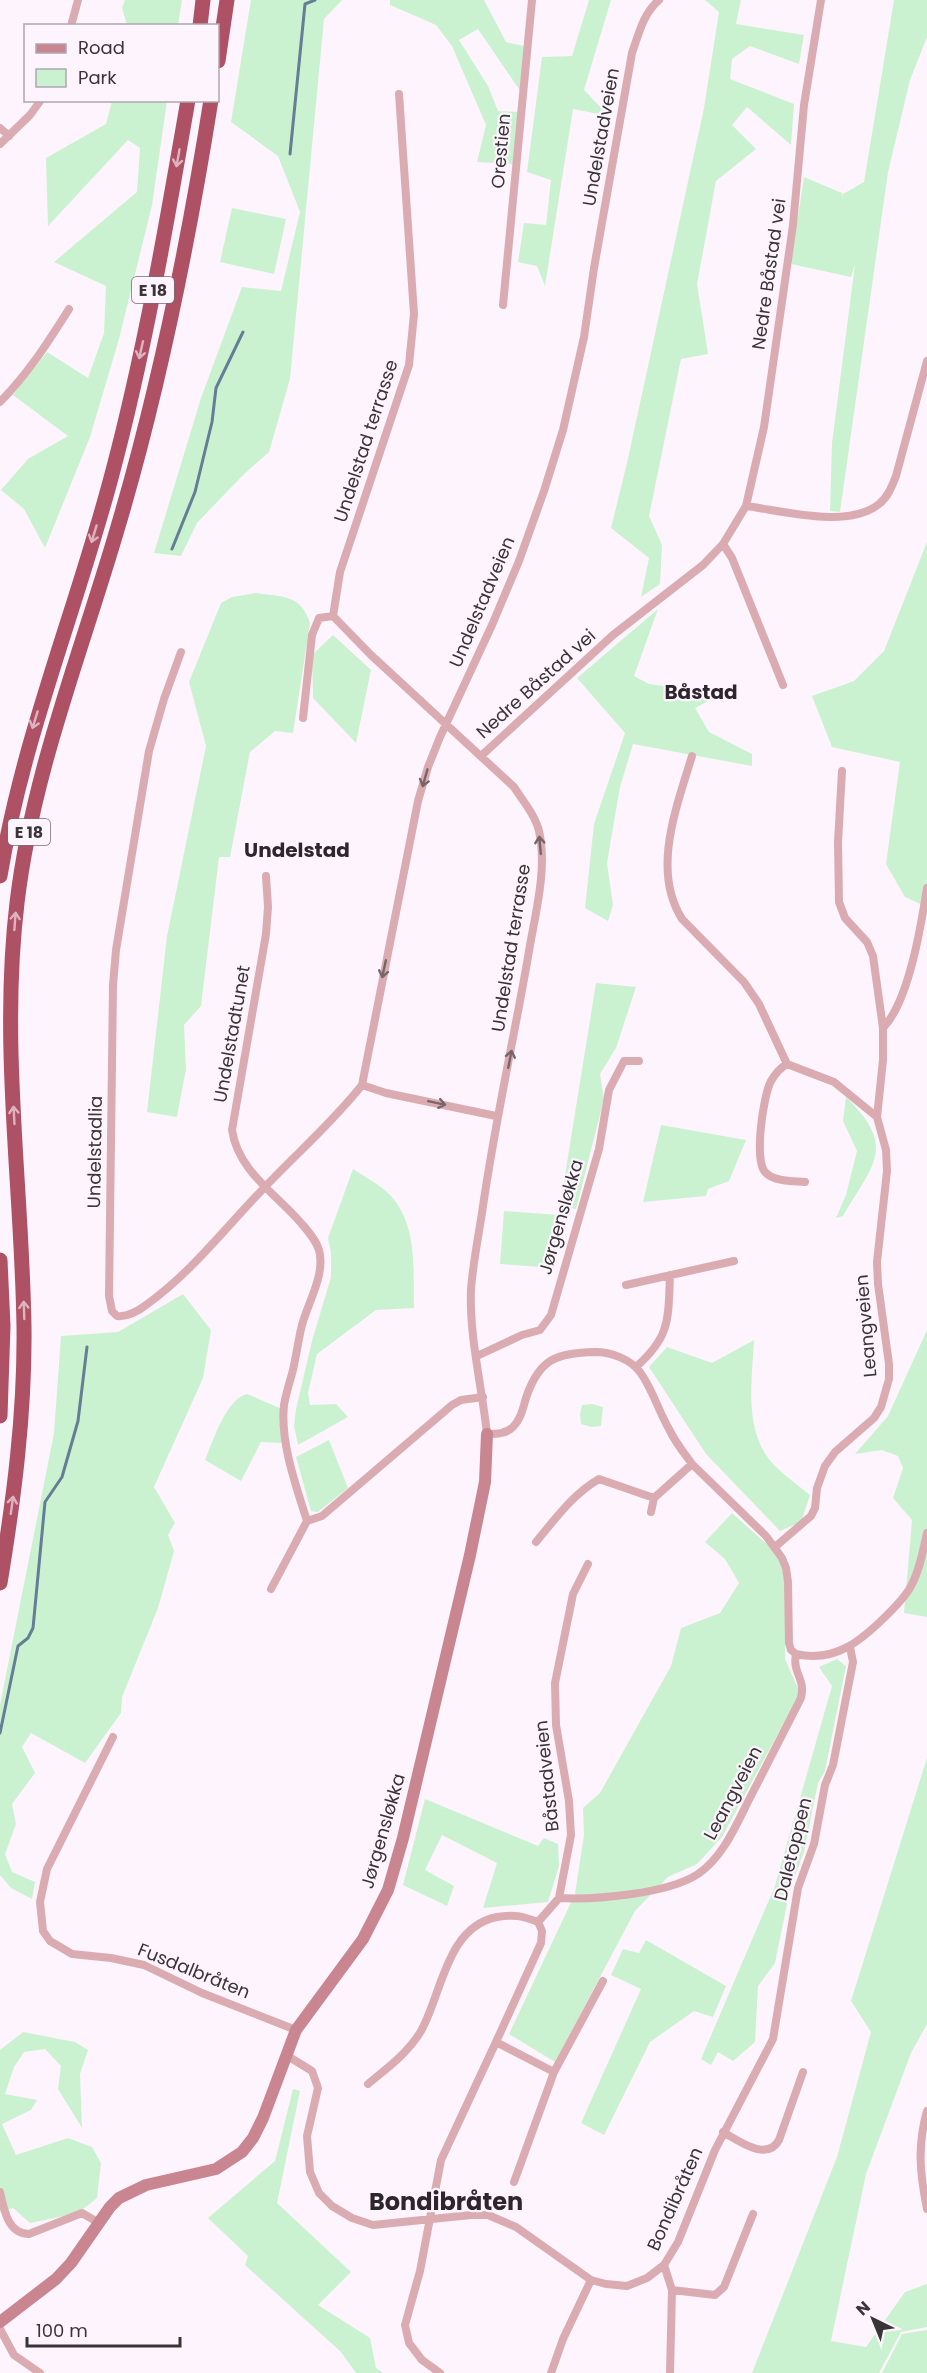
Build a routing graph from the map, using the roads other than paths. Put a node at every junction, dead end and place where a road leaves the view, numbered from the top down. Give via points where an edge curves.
1 (78, 0) edge
2 (203, 0) edge
3 (227, 0) edge
4 (532, 0) edge
5 (659, 0) edge
6 (821, 0) edge
7 (71, 24) edge
8 (200, 24) edge
9 (219, 54) edge
10 (399, 94) dead end
11 (40, 102) edge
12 (188, 102) edge
13 (211, 102) edge
14 (0, 128) edge
15 (9, 136) junction
16 (0, 144) edge
17 (503, 305) dead end
18 (69, 309) dead end
19 (927, 361) edge
20 (0, 402) edge
21 (746, 506) junction
22 (723, 544) junction
23 (333, 616) junction
24 (181, 652) dead end
25 (783, 685) dead end
26 (303, 718) dead end
27 (446, 724) junction
28 (481, 756) junction
29 (692, 756) dead end
30 (842, 771) dead end
31 (0, 876) edge
32 (266, 876) dead end
33 (927, 888) edge
34 (883, 1028) junction
35 (639, 1061) dead end
36 (787, 1064) junction
37 (362, 1085) junction
38 (496, 1116) junction
39 (877, 1117) junction
40 (805, 1182) dead end
41 (265, 1187) junction
42 (0, 1260) edge
43 (734, 1261) dead end
44 (669, 1275) junction
45 (626, 1285) dead end
46 (477, 1356) junction
47 (636, 1367) junction
48 (483, 1396) junction
49 (0, 1416) edge
50 (487, 1434) junction
51 (692, 1464) junction
52 (654, 1498) junction
53 (651, 1512) dead end
54 (307, 1521) junction
55 (927, 1533) edge
56 (536, 1542) dead end
57 (775, 1547) junction
58 (588, 1564) dead end
59 (0, 1583) edge
60 (271, 1588) dead end
61 (850, 1647) junction
62 (796, 1654) junction
63 (113, 1737) dead end
64 (559, 1898) junction
65 (538, 1922) junction
66 (603, 1981) dead end
67 (296, 2030) junction
68 (496, 2042) junction
69 (286, 2055) junction
70 (554, 2072) junction
71 (803, 2072) dead end
72 (368, 2084) dead end
73 (738, 2106) joint
74 (927, 2111) edge
75 (723, 2133) junction
76 (514, 2182) dead end
77 (0, 2192) edge
78 (927, 2209) edge
79 (753, 2214) dead end
80 (429, 2220) junction
81 (99, 2223) junction
82 (664, 2265) junction
83 (591, 2280) junction
84 (672, 2290) junction
85 (0, 2322) edge
86 (0, 2329) edge
87 (40, 2373) edge
88 (440, 2373) edge
89 (552, 2373) edge
90 (670, 2373) edge

1 - 7 street
2 - 8 highway
3 - 9 highway
4 - 17 street, Orestien
5 - 27 street, Undelstadveien via 641,24 633,53 584,337 563,430 506,592
6 - 21 street, Nedre Båstad vei via 764,427
10 - 23 street, Undelstad terrasse via 414,314 412,342 402,390 340,572
11 - 15 street
12 -> 31 highway, E 18 via 146,327 111,479 33,729
59 -> 13 highway, E 18 via 14,1493 23,1393 22,1272 10,1022 16,904 44,769 131,484 168,333
14 - 15 street
15 - 16 street
18 - 20 street via 19,383
19 - 21 street via 896,476 880,503 848,517
21 - 22 street, Nedre Båstad vei
22 - 25 street
22 - 28 street, Nedre Båstad vei via 703,565 613,635
23 - 26 street via 320,618 312,635
23 - 27 street, Undelstad terrasse
24 - 41 street, Undelstadlia via 149,751 116,950 109,1296 112,1311 124,1317 144,1307 183,1274
27 - 28 street, Undelstad terrasse
27 -> 37 street, Undelstadveien via 418,801
38 -> 28 street, Undelstad terrasse via 514,1038 541,856 538,830 529,810 514,788
29 - 36 street via 674,812 670,893 682,919 744,981
30 - 34 street, Leangveien via 839,902 845,918 867,942 873,956
32 - 41 street, Undelstadtunet via 266,934 232,1130 240,1156
33 - 34 street via 914,955 896,1008
34 - 39 street, Leangveien
35 - 46 street, Jørgensløkka via 624,1062 609,1090 599,1149 550,1315 540,1330
36 - 39 street via 834,1082
36 - 40 street via 776,1072 767,1090 760,1166 766,1175 776,1179
37 -> 38 street
37 - 41 street, Undelstadlia
38 - 46 street, Jørgensløkka via 471,1288 471,1328
39 - 57 street, Leangveien via 887,1172 877,1262 889,1364 886,1394 874,1418 835,1452 825,1466 811,1516
41 - 54 street via 298,1220 319,1249 318,1276 301,1328 284,1424 284,1439
42 - 49 highway
43 - 44 street
44 - 45 street
44 - 47 street via 665,1328 658,1344
46 - 48 street, Jørgensløkka
47 - 50 street via 603,1352 561,1355 546,1363 534,1377 515,1426
47 - 51 street via 648,1383 668,1429
48 - 50 street, Jørgensløkka
48 - 54 street via 452,1405 322,1516
50 - 67 street, Jørgensløkka via 484,1482 470,1555 388,1890 363,1939
51 - 52 street
51 - 57 street
52 - 53 street
52 - 56 street via 599,1479 580,1492
54 - 60 street
55 - 61 street via 911,1587 865,1637
57 - 62 street, Leangveien via 786,1568 789,1643
58 - 64 street, Båstadveien via 573,1594 555,1683 556,1725 571,1836
61 - 62 street via 806,1656
61 - 73 street, Daletoppen via 853,1662 836,1750 814,1844 798,1888 775,2029
62 - 64 street, Leangveien via 794,1664 804,1688 801,1698 727,1842 711,1863 683,1882 648,1891
63 - 67 street, Fusdalbråten via 47,1869 40,1902 43,1931 72,1954 144,1965
64 - 65 street
65 - 68 street via 541,1943
65 - 72 street via 510,1915 484,1922 465,1935 414,2041
66 - 70 street
67 - 69 street, Jørgensløkka
68 - 70 street
68 - 80 street via 441,2160
69 - 80 street, Bondibråten via 312,2071 318,2088 307,2136 310,2172 319,2193 352,2218 373,2225
69 - 81 street, Jørgensløkka via 263,2118 242,2152 216,2169 128,2192
70 - 76 street
71 - 75 street via 774,2147 759,2149
73 - 75 street, Bondibråten
74 - 78 street via 920,2172
75 - 82 street, Bondibråten via 678,2242
77 - 81 street via 9,2223 21,2234 82,2213
79 - 84 street via 720,2293
80 - 83 street, Bondibråten via 471,2215 498,2218
80 - 88 street via 405,2325 409,2343 422,2360
81 - 85 street, Jørgensløkka via 71,2264
82 - 83 street, Bondibråten via 627,2286
82 - 84 street
83 - 89 street via 563,2339
84 - 90 street
86 - 87 street via 14,2355

